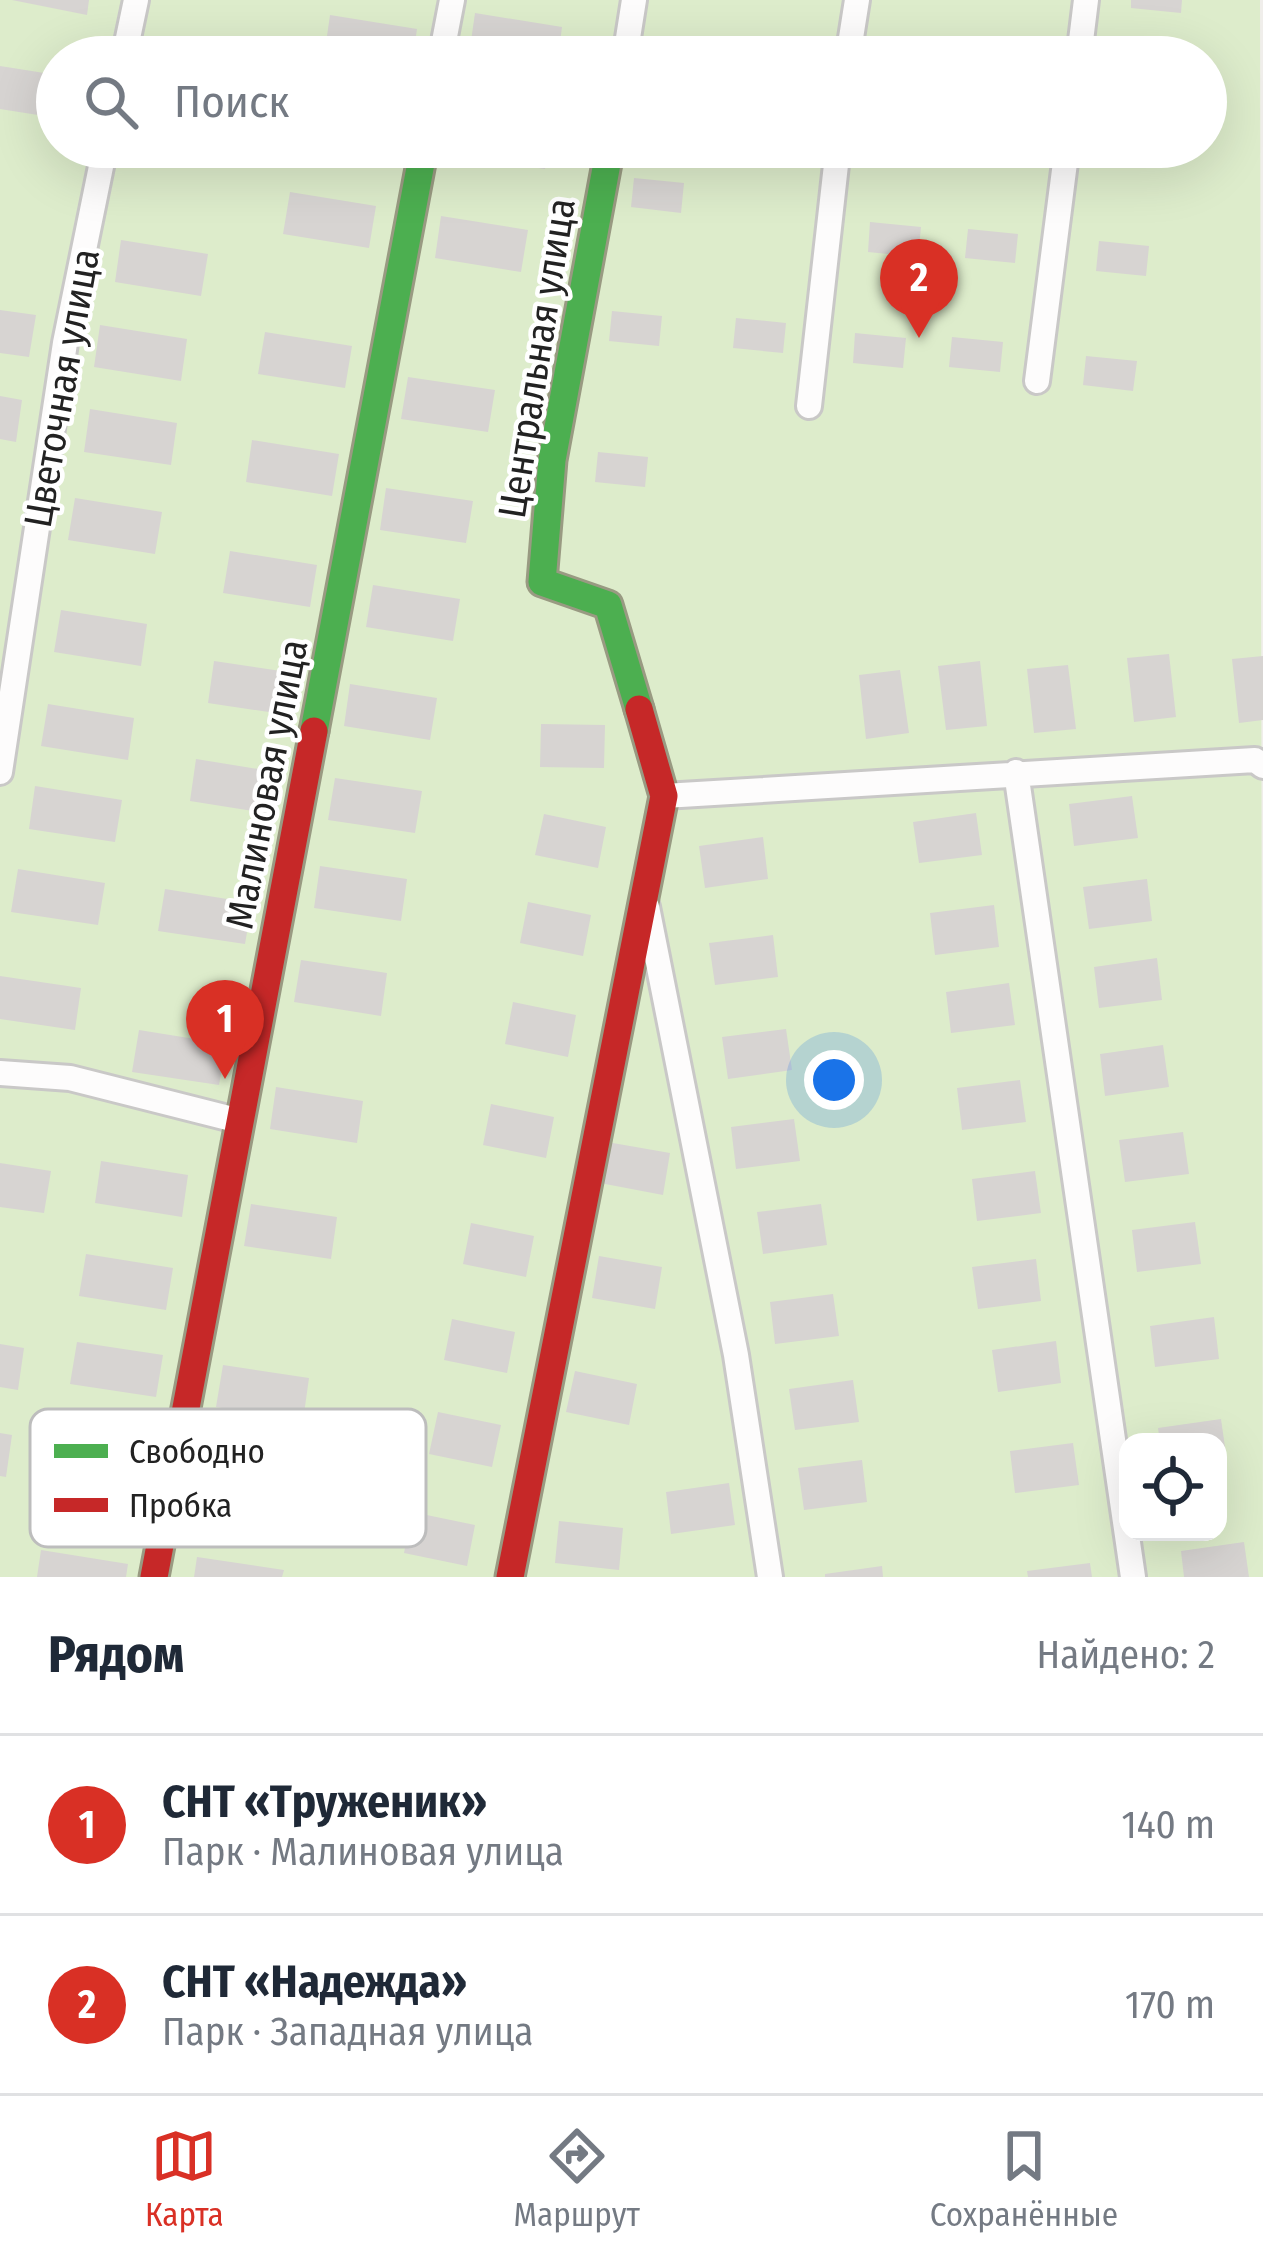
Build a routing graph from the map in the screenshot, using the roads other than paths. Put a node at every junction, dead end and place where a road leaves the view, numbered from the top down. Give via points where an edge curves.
1 (136, 0) edge
2 (452, 0) edge
3 (634, 0) edge
4 (857, 0) edge
5 (1086, 0) edge
6 (128, 36) edge
7 (445, 36) edge
8 (628, 36) edge
9 (851, 36) edge
10 (1082, 36) edge
11 (101, 168) edge
12 (420, 168) edge
13 (606, 168) edge
14 (836, 168) edge
15 (1064, 168) edge
16 (1037, 381) dead end
17 (809, 406) dead end
18 (1263, 766) edge
19 (0, 772) edge
20 (1016, 772) junction
21 (664, 796) junction
22 (645, 898) junction
23 (0, 1072) edge
24 (239, 1121) junction
25 (185, 1409) edge
26 (160, 1547) edge
27 (154, 1577) edge
28 (510, 1577) edge
29 (770, 1577) edge
30 (1133, 1577) edge

1 - 6 street
2 - 7 street
3 - 8 street
4 - 9 street
5 - 10 street
11 - 19 street, Цветочная улица via 65,344
12 - 24 street, Малиновая улица
13 - 21 street, Центральная улица via 552,460 542,582 608,605
14 - 17 street
15 - 16 street
18 - 20 street via 1255,760
20 - 21 street
20 - 30 street
21 - 22 street
22 - 28 street
22 - 29 street via 736,1355
23 - 24 street via 70,1078
24 - 25 street, Малиновая улица
26 - 27 street, Малиновая улица

